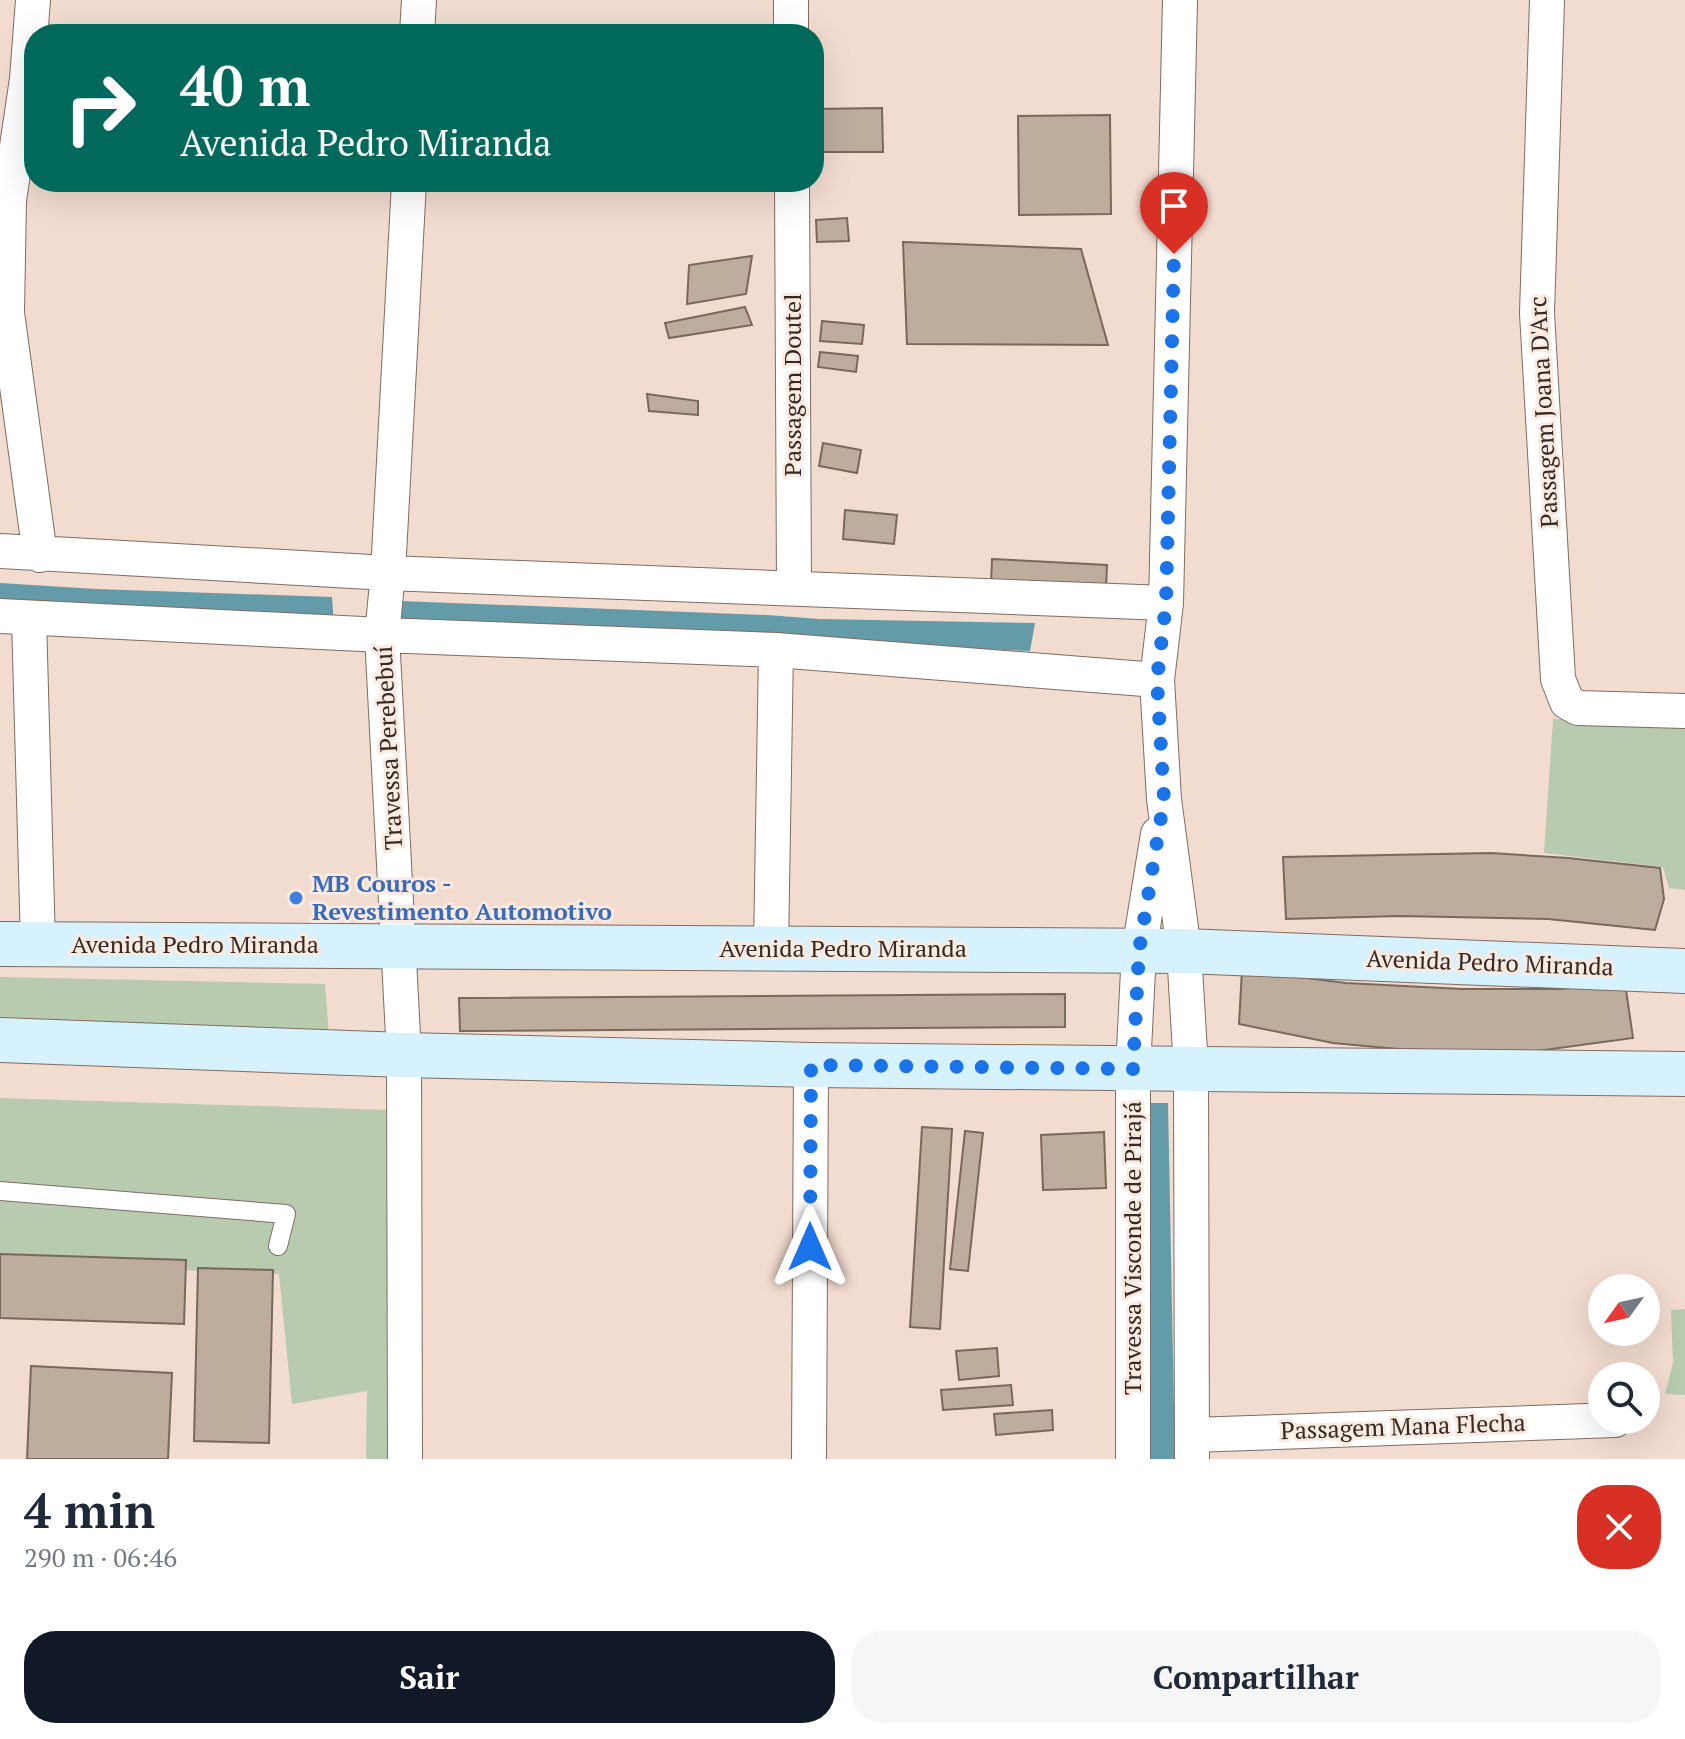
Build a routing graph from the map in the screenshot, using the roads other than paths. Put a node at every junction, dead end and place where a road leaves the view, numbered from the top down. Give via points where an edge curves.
1 (33, 0) edge
2 (419, 0) edge
3 (791, 0) edge
4 (1180, 0) edge
5 (1547, 0) edge
6 (31, 24) edge
7 (418, 24) edge
8 (791, 24) edge
9 (24, 99) edge
10 (408, 192) edge
11 (792, 192) edge
12 (0, 551) edge
13 (40, 555) junction
14 (388, 573) junction
15 (794, 587) junction
16 (1166, 603) junction
17 (14, 617) edge
18 (382, 635) junction
19 (776, 650) junction
20 (1157, 680) junction
21 (1685, 711) edge
22 (1164, 799) junction
23 (19, 944) edge
24 (400, 945) junction
25 (771, 948) junction
26 (1139, 951) junction
27 (1184, 951) junction
28 (1685, 971) edge
29 (0, 1040) edge
30 (404, 1055) junction
31 (811, 1065) junction
32 (1133, 1069) junction
33 (1191, 1069) junction
34 (1685, 1074) edge
35 (0, 1191) edge
36 (278, 1246) dead end
37 (1588, 1422) edge
38 (1192, 1447) edge
39 (405, 1459) edge
40 (809, 1459) edge
41 (1133, 1459) edge

1 - 6 street
2 - 7 street
3 - 8 street
4 - 16 street, Travessa Visconde de Pirajá
5 - 21 street, Passagem Joana D'Arc via 1537,313 1558,679 1567,702 1578,708
9 - 13 street via 9,200 7,313
10 - 14 street, Travessa Perebebuí
11 - 15 street, Passagem Doutel
12 - 13 street
13 - 14 street
14 - 15 street
14 - 18 street, Travessa Perebebuí
15 - 16 street
16 - 20 street, Travessa Visconde de Pirajá
17 - 18 street
17 - 23 street
18 - 19 street
18 - 24 street, Travessa Perebebuí
19 - 20 street
19 - 25 street
20 - 22 street, Travessa Visconde de Pirajá
22 - 26 street, Travessa Visconde de Pirajá
22 - 27 street, Travessa Visconde de Pirajá
23 - 24 main road, Avenida Pedro Miranda
24 - 25 main road, Avenida Pedro Miranda
24 - 30 street, Travessa Perebebuí
25 - 26 main road, Avenida Pedro Miranda
26 - 27 main road, Avenida Pedro Miranda
26 - 32 street, Travessa Visconde de Pirajá
27 - 28 main road, Avenida Pedro Miranda
27 - 33 street, Travessa Visconde de Pirajá
29 - 30 main road
30 - 31 main road
30 - 39 street, Travessa Perebebuí
31 - 32 main road
31 - 40 street
32 - 33 main road
32 - 41 street, Travessa Visconde de Pirajá
33 - 34 main road
33 - 38 street, Travessa Visconde de Pirajá
35 - 36 lane via 286,1214
37 - 38 street, Passagem Mana Flecha

